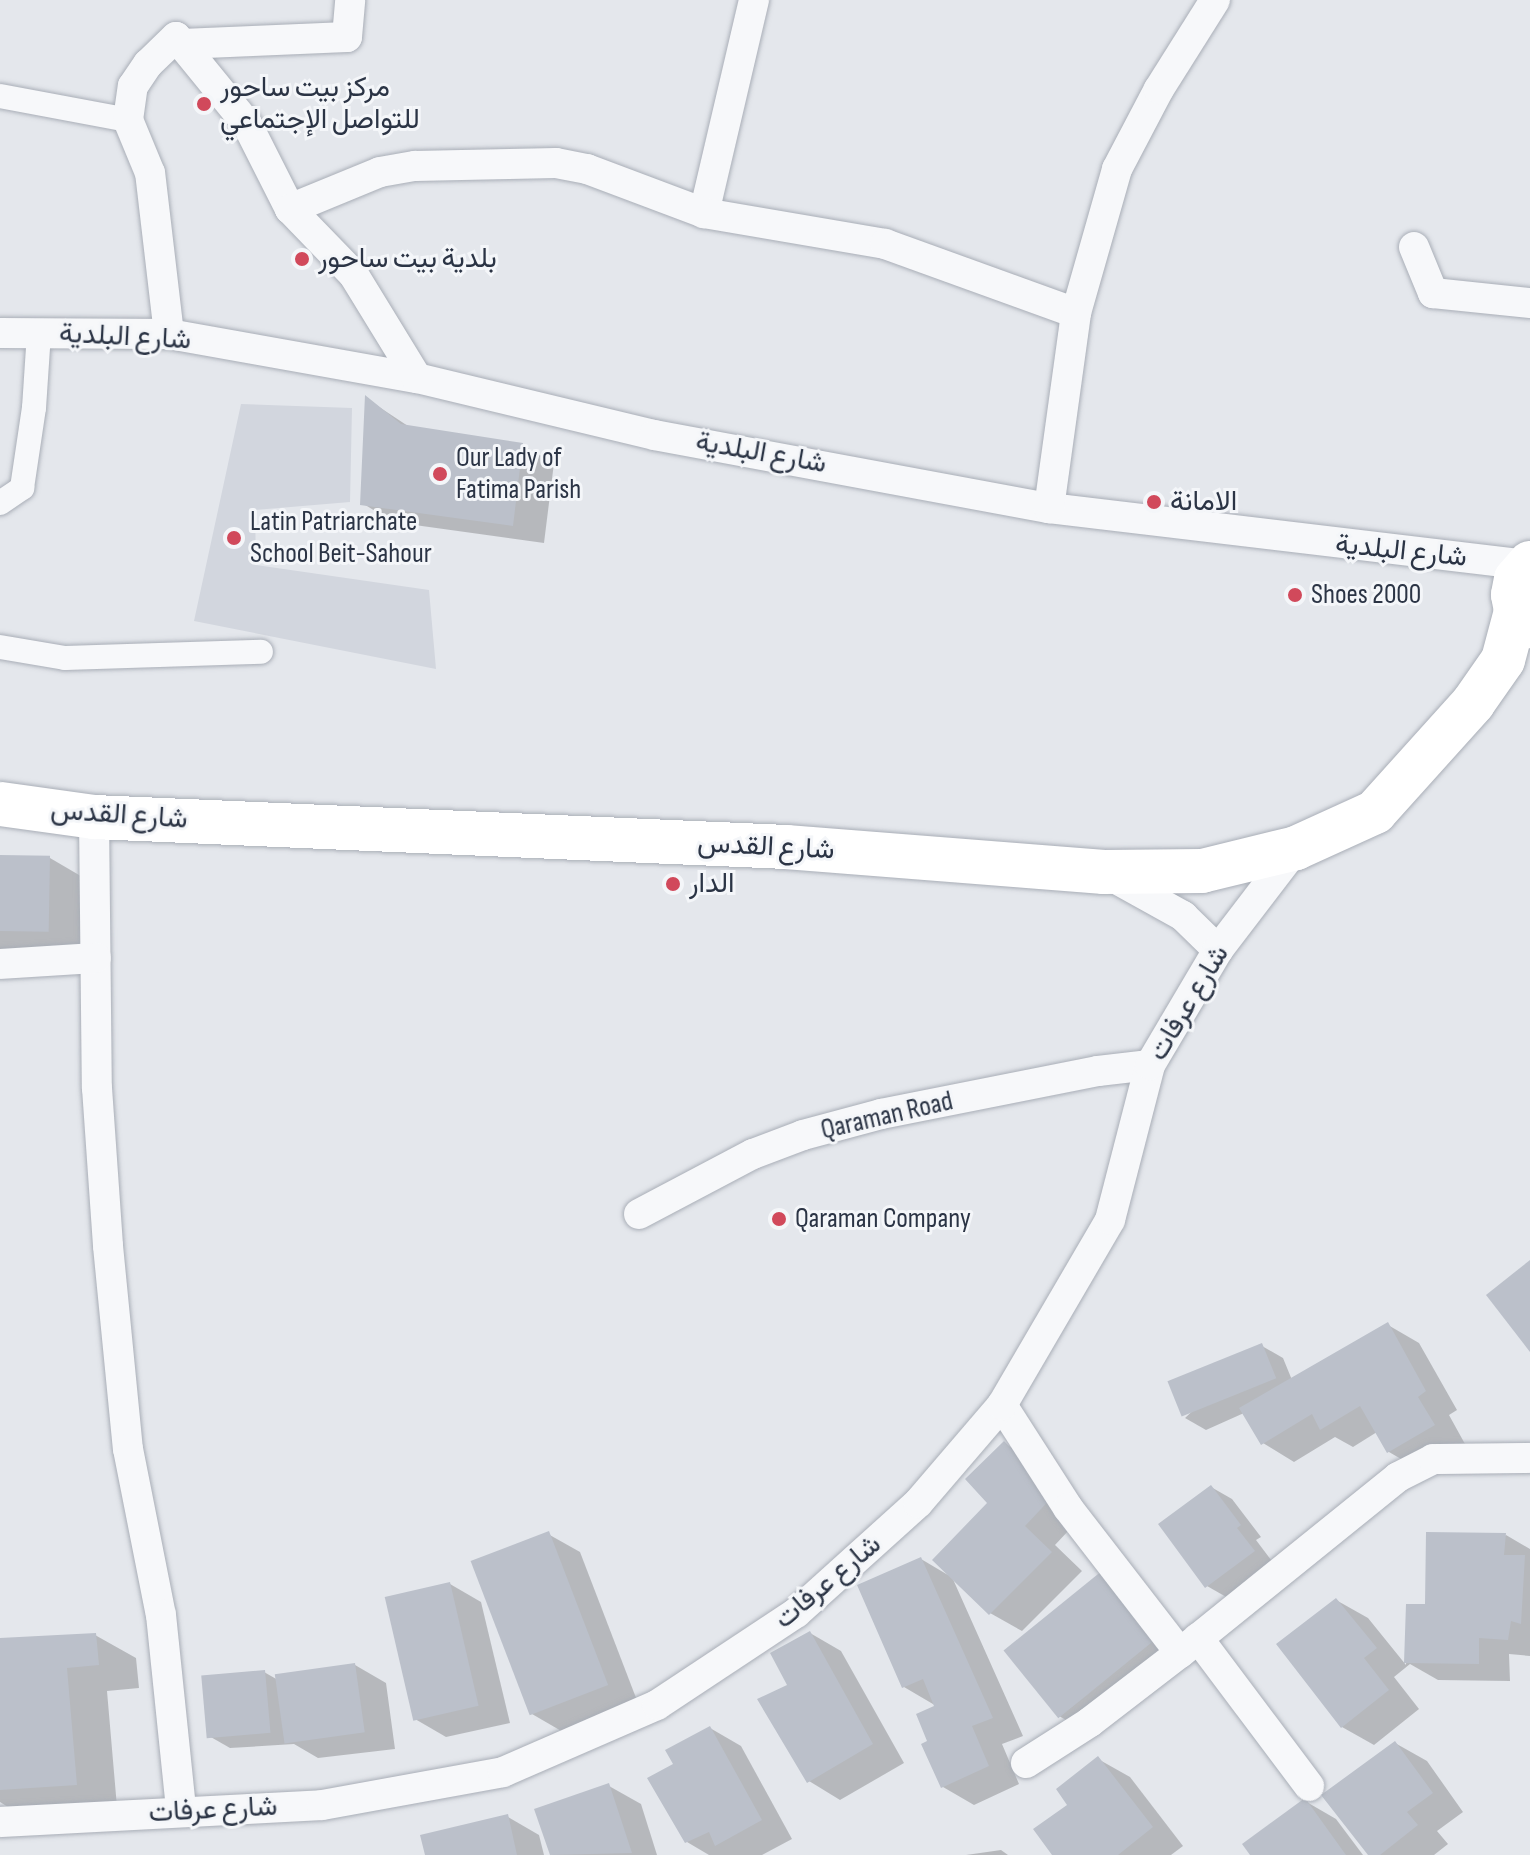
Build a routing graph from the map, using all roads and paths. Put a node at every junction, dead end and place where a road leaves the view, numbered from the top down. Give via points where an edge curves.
1 (350, 0) edge
2 (754, 0) edge
3 (1215, 0) edge
4 (179, 40) junction
5 (0, 96) edge
6 (128, 120) junction
7 (290, 209) junction
8 (704, 213) junction
9 (1414, 247) dead end
10 (1530, 303) edge
11 (1076, 313) junction
12 (0, 333) edge
13 (39, 333) junction
14 (169, 334) junction
15 (417, 378) junction
16 (0, 503) edge
17 (1049, 508) junction
18 (1528, 562) edge
19 (1523, 618) edge
20 (0, 647) edge
21 (261, 652) dead end
22 (1530, 662) edge
23 (1473, 703) junction
24 (0, 804) edge
25 (94, 817) junction
26 (1296, 848) junction
27 (1104, 872) junction
28 (1218, 950) junction
29 (96, 958) junction
30 (0, 964) edge
31 (1150, 1065) junction
32 (639, 1214) dead end
33 (1002, 1405) junction
34 (1530, 1458) edge
35 (1189, 1646) junction
36 (1026, 1763) dead end
37 (1309, 1786) dead end
38 (181, 1810) junction
39 (0, 1822) edge

1 - 4 street via 347,37
2 - 8 street
3 - 11 street via 1117,169
4 - 6 street via 148,64 133,86
4 - 7 street via 247,124
5 - 6 street
6 - 14 street via 150,173
7 - 8 street via 380,172 415,166 556,163 587,169
7 - 15 street via 354,275
8 - 11 street via 885,244
9 - 10 street via 1433,293
11 - 17 street
12 - 13 street, شارع البلدية
13 - 14 street, شارع البلدية
13 - 16 street via 22,488
14 - 15 street, شارع البلدية
15 - 17 street, شارع البلدية via 654,435
17 - 18 street, شارع البلدية
18 - 19 main road, شارع القدس via 1513,595
19 - 23 main road, شارع القدس via 1503,660
20 - 21 street via 65,658
22 - 23 main road, شارع القدس
23 - 26 main road, شارع القدس via 1375,812
24 - 25 main road, شارع القدس
25 - 27 main road, شارع القدس via 786,847
25 - 29 street
26 - 27 main road, شارع القدس via 1202,871
26 - 28 street, شارع عرفات
27 - 28 street via 1183,916
28 - 31 street, شارع عرفات
29 - 30 street
29 - 38 street via 97,1088 112,1293 128,1449 161,1615
31 - 32 street, Qaraman Road via 881,1114 803,1135 753,1154
31 - 33 street, شارع عرفات via 1110,1220
33 - 35 street via 1068,1508
33 - 38 street, شارع عرفات via 918,1503 796,1613 657,1705 503,1772 322,1805
34 - 35 street via 1433,1459 1398,1477
35 - 36 street via 1090,1722
35 - 37 street
38 - 39 street, شارع عرفات

